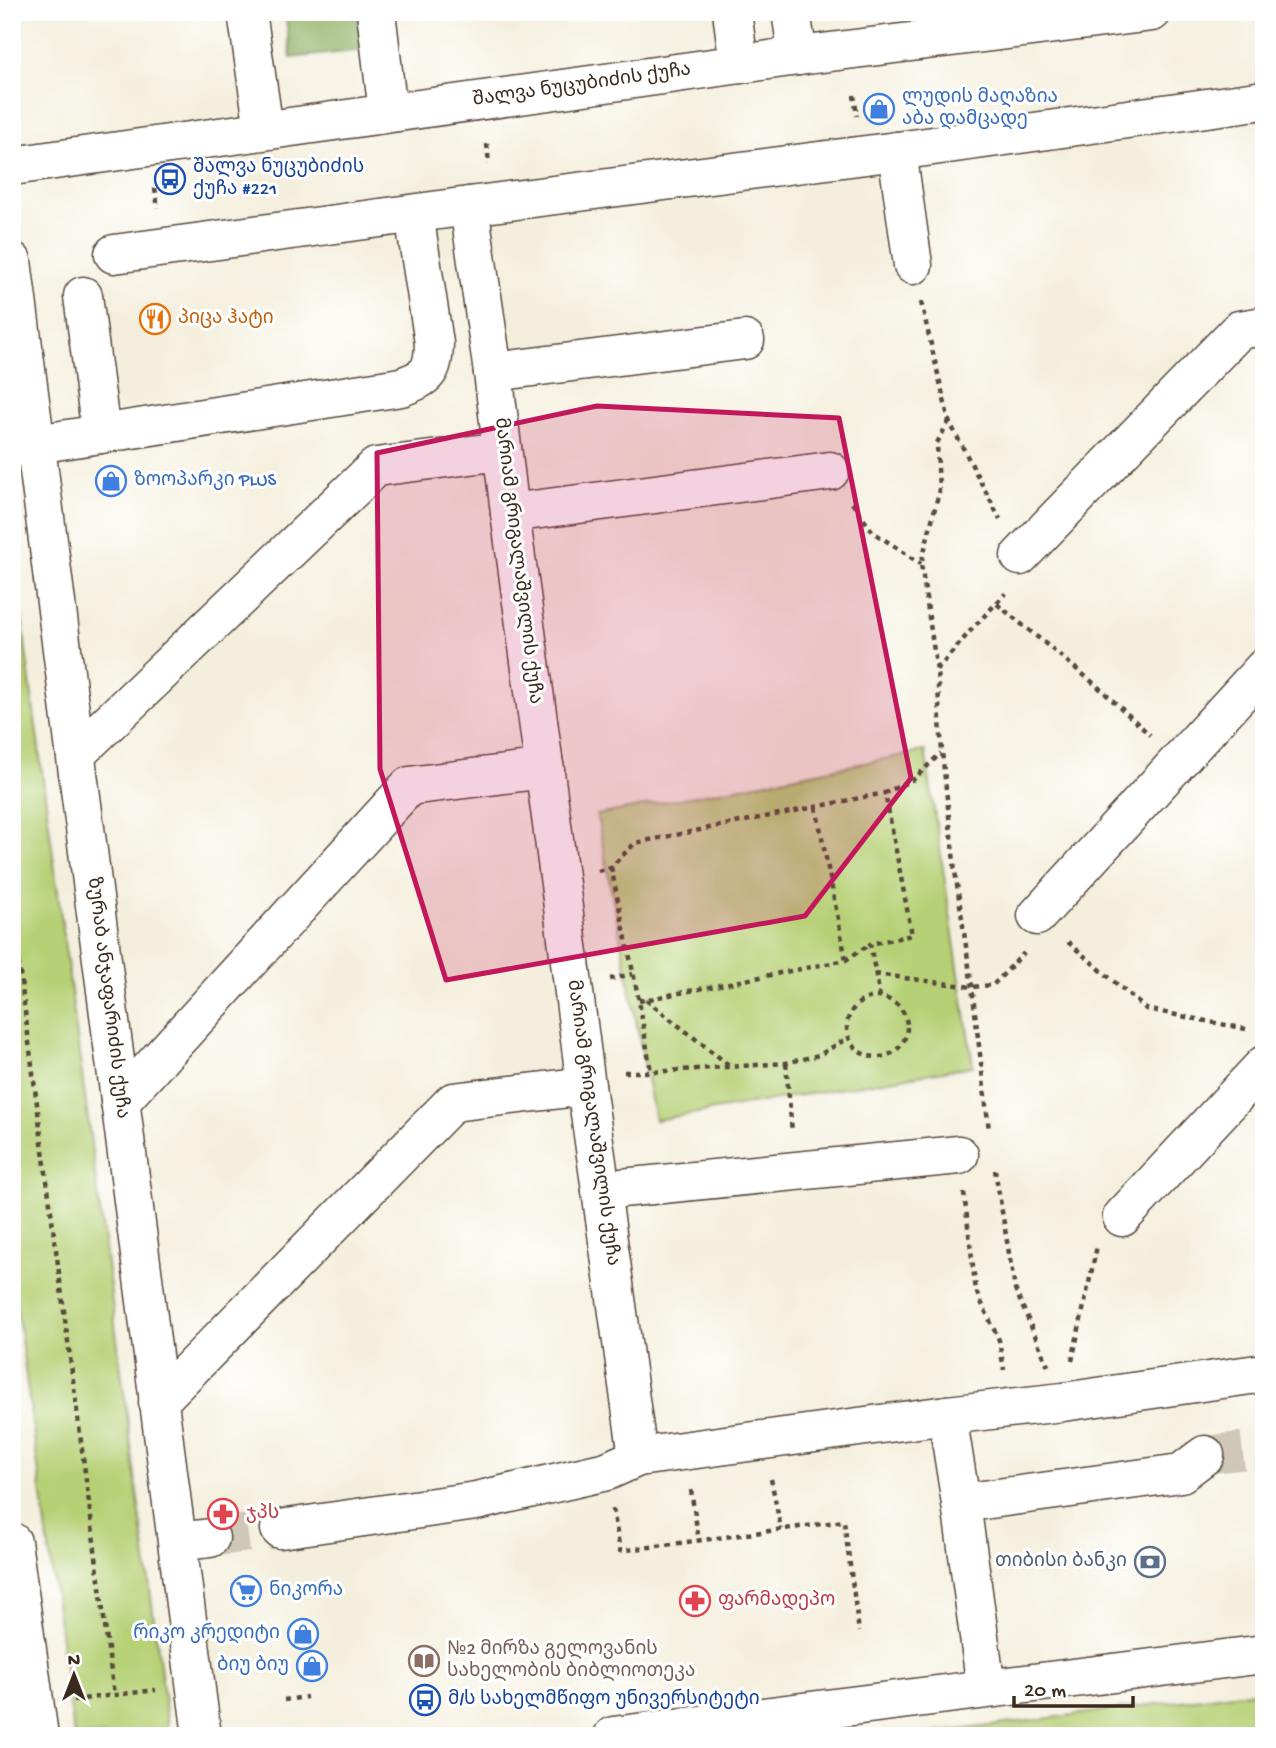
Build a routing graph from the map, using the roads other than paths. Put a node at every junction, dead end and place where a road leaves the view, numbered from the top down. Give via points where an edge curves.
1 (247, 12) edge
2 (376, 12) edge
3 (732, 12) edge
4 (791, 12) edge
5 (1152, 12) edge
6 (797, 56) junction
7 (739, 64) junction
8 (1264, 100) edge
9 (388, 113) junction
10 (264, 130) junction
11 (897, 151) junction
12 (12, 166) edge
13 (469, 206) junction
14 (414, 214) junction
15 (114, 254) dead end
16 (12, 261) edge
17 (913, 265) road end
18 (83, 296) dead end
19 (1264, 326) edge
20 (744, 340) dead end
21 (493, 372) junction
22 (102, 434) junction
23 (36, 444) junction
24 (502, 451) junction
25 (830, 471) road end
26 (510, 513) junction
27 (1020, 556) road end
28 (1264, 668) edge
29 (76, 754) junction
30 (545, 769) junction
31 (1043, 921) road end
32 (1258, 1048) edge
33 (585, 1078) junction
34 (120, 1102) junction
35 (981, 1153) road end
36 (601, 1190) junction
37 (1122, 1217) road end
38 (1264, 1373) edge
39 (158, 1402) junction
40 (947, 1415) junction
41 (1205, 1455) tunnel mouth
42 (622, 1464) junction
43 (961, 1503) junction
44 (280, 1529) tunnel mouth
45 (13, 1558) edge
46 (1264, 1654) edge
47 (986, 1688) junction
48 (39, 1736) edge
49 (202, 1736) edge
50 (613, 1736) edge

1 - 10 main road
2 - 9 main road
3 - 7 main road
4 - 6 main road
5 - 6 main road, შალვა ნუცუბიძის ქუჩა
6 - 7 main road, შალვა ნუცუბიძის ქუჩა
7 - 9 main road, შალვა ნუცუბიძის ქუჩა
8 - 11 main road
9 - 10 main road, შალვა ნუცუბიძის ქუჩა
10 - 12 main road, შალვა ნუცუბიძის ქუჩა
11 - 13 main road
11 - 17 main road
13 - 14 main road
13 - 21 main road, მარიამ გრიგალაშვილის ქუჩა
14 - 15 main road
14 - 22 main road via 434,343 434,360 423,377 401,387
16 - 23 main road, ზურაბ ანჯაფარიძის ქუჩა
18 - 22 main road
19 - 27 main road via 1239,330
20 - 21 main road
21 - 24 main road, მარიამ გრიგალაშვილის ქუჩა
22 - 23 main road
23 - 29 main road, ზურაბ ანჯაფარიძის ქუჩა
24 - 26 main road, მარიამ გრიგალაშვილის ქუჩა
24 - 29 main road via 376,467
25 - 26 main road
26 - 30 main road, მარიამ გრიგალაშვილის ქუჩა
28 - 31 main road via 1178,761
29 - 34 main road, ზურაბ ანჯაფარიძის ქუჩა
30 - 33 main road, მარიამ გრიგალაშვილის ქუჩა
30 - 34 main road via 409,786
32 - 37 main road
33 - 36 main road, მარიამ გრიგალაშვილის ქუჩა
33 - 39 main road via 453,1102
34 - 39 main road, ზურაბ ანჯაფარიძის ქუჩა
35 - 36 main road
36 - 42 main road, მარიამ გრიგალაშვილის ქუჩა
38 - 40 main road
39 - 49 main road, ზურაბ ანჯაფარიძის ქუჩა via 194,1540
40 - 42 main road via 684,1451
40 - 43 main road
41 - 43 main road via 1181,1472
42 - 44 main road via 476,1501
43 - 47 main road
45 - 48 main road
46 - 47 main road
47 - 50 main road

